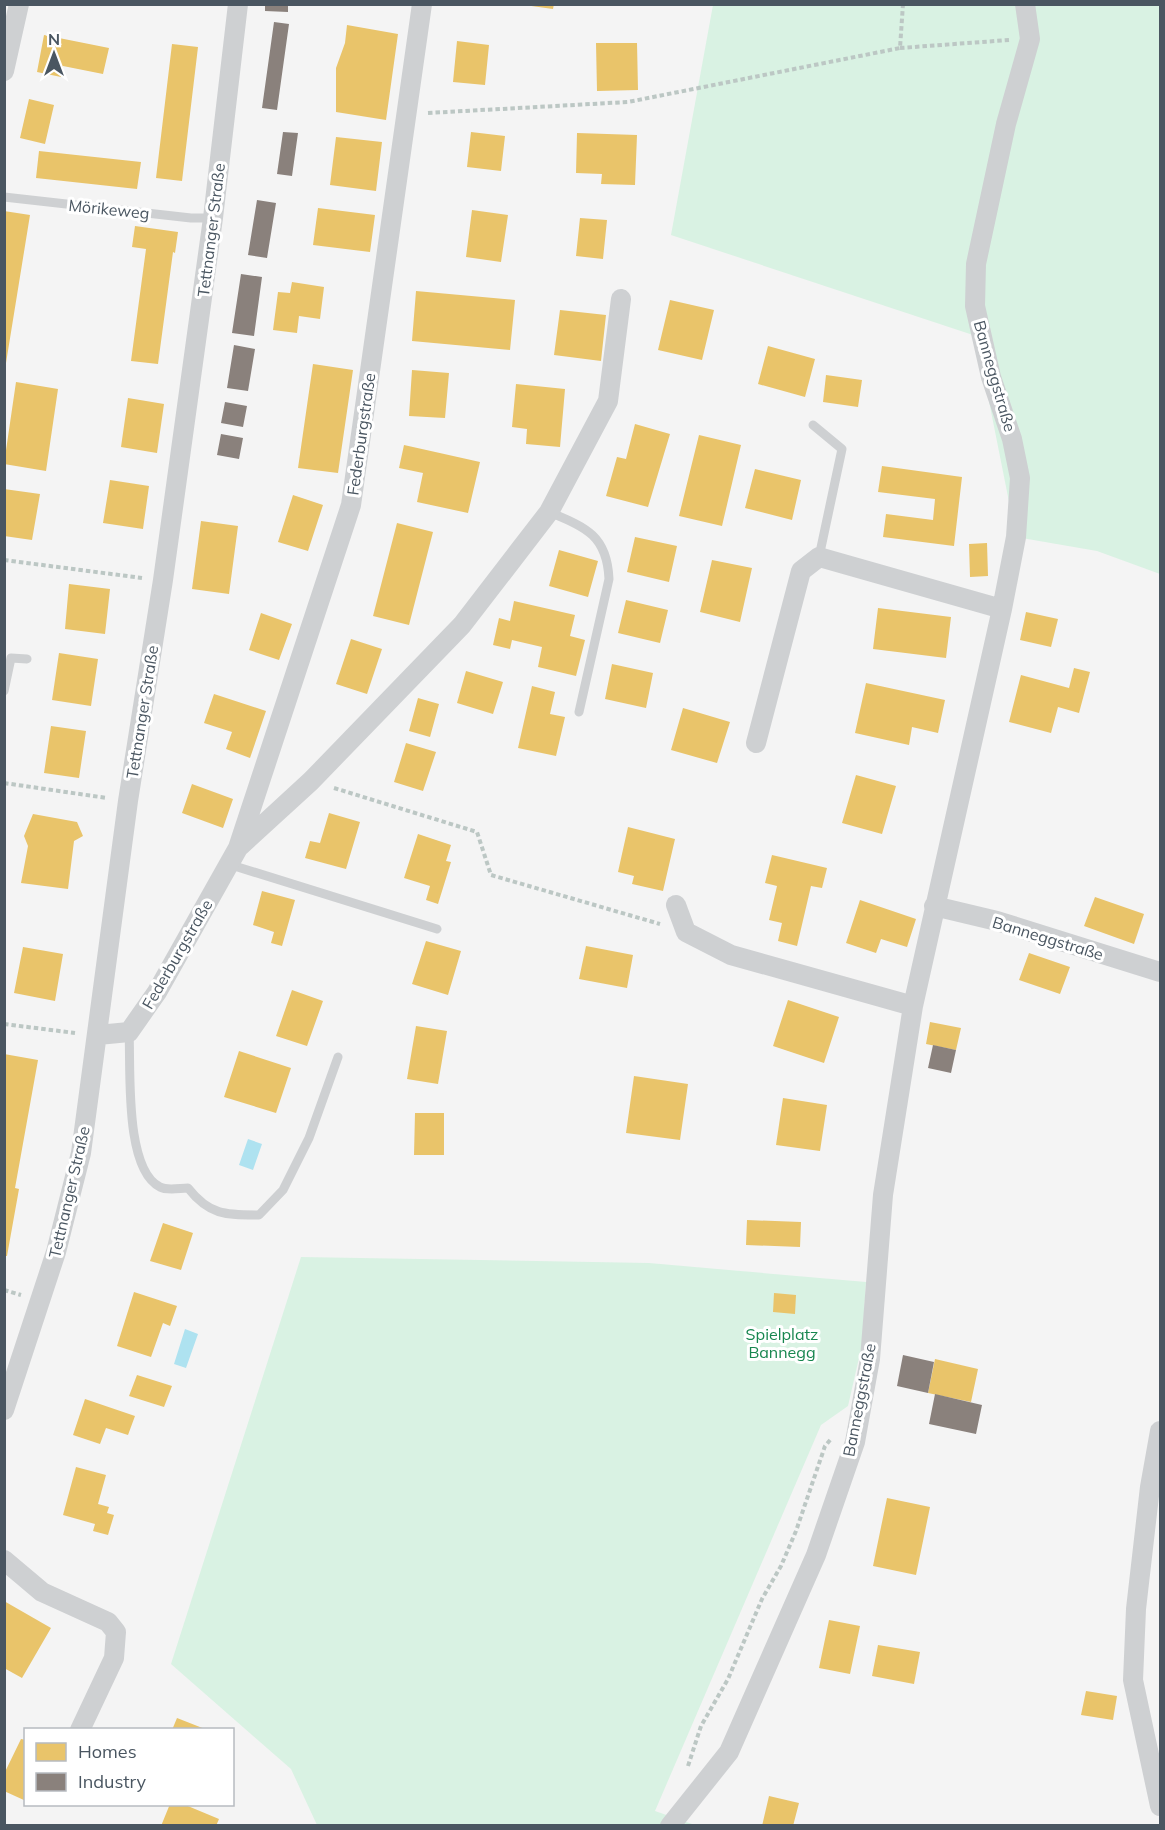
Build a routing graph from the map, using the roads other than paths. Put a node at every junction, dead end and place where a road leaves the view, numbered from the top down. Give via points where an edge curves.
1 (19, 4) edge
2 (238, 4) edge
3 (422, 4) edge
4 (1025, 4) edge
5 (4, 71) edge
6 (4, 197) edge
7 (213, 218) junction
8 (621, 300) dead end
9 (813, 425) dead end
10 (549, 512) junction
11 (819, 557) junction
12 (1002, 609) junction
13 (27, 659) dead end
14 (4, 691) edge
15 (579, 712) dead end
16 (756, 743) dead end
17 (233, 856) junction
18 (676, 905) dead end
19 (934, 906) junction
20 (437, 929) dead end
21 (1161, 972) edge
22 (913, 1006) junction
23 (129, 1032) junction
24 (98, 1035) junction
25 (338, 1057) dead end
26 (4, 1410) edge
27 (1161, 1431) edge
28 (4, 1560) edge
29 (81, 1728) edge
30 (1161, 1806) edge
31 (670, 1826) edge

1 - 5 street
2 - 7 street, Tettnanger Straße
3 - 17 street, Federburgstraße via 351,505
4 - 12 street, Banneggstraße via 1030,39 1006,123 976,264 975,306 1020,478 1016,537
6 - 7 lane, Mörikeweg
7 - 24 street, Tettnanger Straße
8 - 10 street, Federburgstraße via 608,401
9 - 11 lane via 842,449
10 - 15 lane via 587,528 608,560 609,579
10 - 17 street, Federburgstraße via 462,625 311,782
11 - 12 street
11 - 16 street via 801,571
12 - 19 street, Banneggstraße
13 - 14 lane via 11,658
17 - 20 lane
17 - 23 street, Federburgstraße via 157,992
18 - 22 street via 686,932 731,955
19 - 21 street, Banneggstraße via 997,921
19 - 22 street, Banneggstraße
22 - 31 street, Banneggstraße via 883,1195 870,1359 857,1428 816,1555 729,1752
23 - 24 street
23 - 25 lane via 134,1144 147,1177 161,1188 188,1188 198,1202 222,1215 259,1215 283,1190 309,1138
24 - 26 street, Tettnanger Straße via 79,1164 56,1252
27 - 30 street via 1150,1487 1132,1680
28 - 29 street via 42,1592 108,1622 116,1632 114,1658

